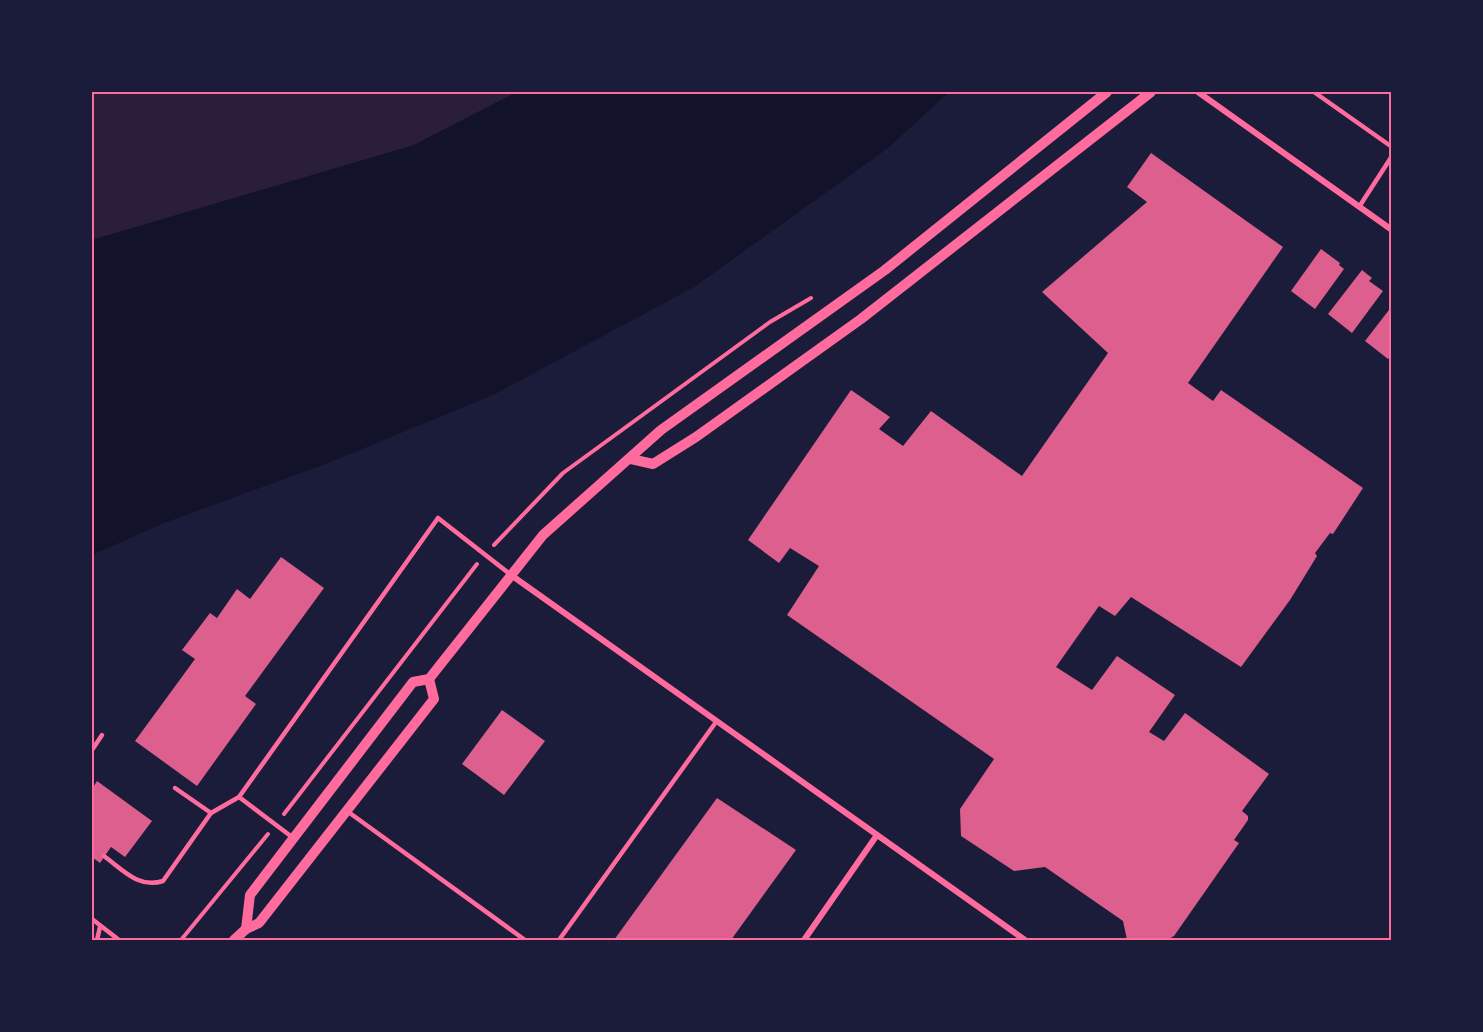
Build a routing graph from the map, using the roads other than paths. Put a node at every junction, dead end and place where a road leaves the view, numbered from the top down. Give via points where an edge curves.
1 (1107, 92) edge
2 (1151, 92) edge
3 (1198, 92) edge
4 (1314, 92) edge
5 (1392, 147) edge
6 (1392, 156) edge
7 (1359, 207) junction
8 (1392, 230) edge
9 (631, 459) junction
10 (511, 575) junction
11 (429, 679) junction
12 (716, 722) junction
13 (102, 735) dead end
14 (92, 750) edge
15 (175, 788) dead end
16 (239, 797) junction
17 (347, 811) junction
18 (212, 813) junction
19 (877, 835) junction
20 (294, 838) junction
21 (104, 856) dead end
22 (92, 919) edge
23 (92, 926) edge
24 (100, 927) junction
25 (246, 929) junction
26 (97, 940) edge
27 (119, 940) edge
28 (234, 940) edge
29 (525, 940) edge
30 (559, 940) edge
31 (804, 940) edge
32 (1025, 940) edge

1 - 9 street via 885,270 662,430
2 - 9 street via 946,254 721,420 653,464
3 - 7 street
4 - 5 lane
6 - 7 lane
7 - 8 street
9 - 10 street via 556,522
10 - 11 street
10 - 12 street
10 - 16 lane via 438,518
11 - 17 street via 434,699
11 - 20 street via 413,682
12 - 19 street
12 - 30 lane
13 - 14 lane
15 - 18 lane
16 - 18 lane
16 - 20 lane
17 - 25 street via 259,923
17 - 29 lane
18 - 21 lane via 163,881 141,883
19 - 31 street
19 - 32 street
20 - 25 street via 250,895
22 - 24 lane
23 - 24 lane
24 - 26 lane
24 - 27 lane
25 - 28 street

